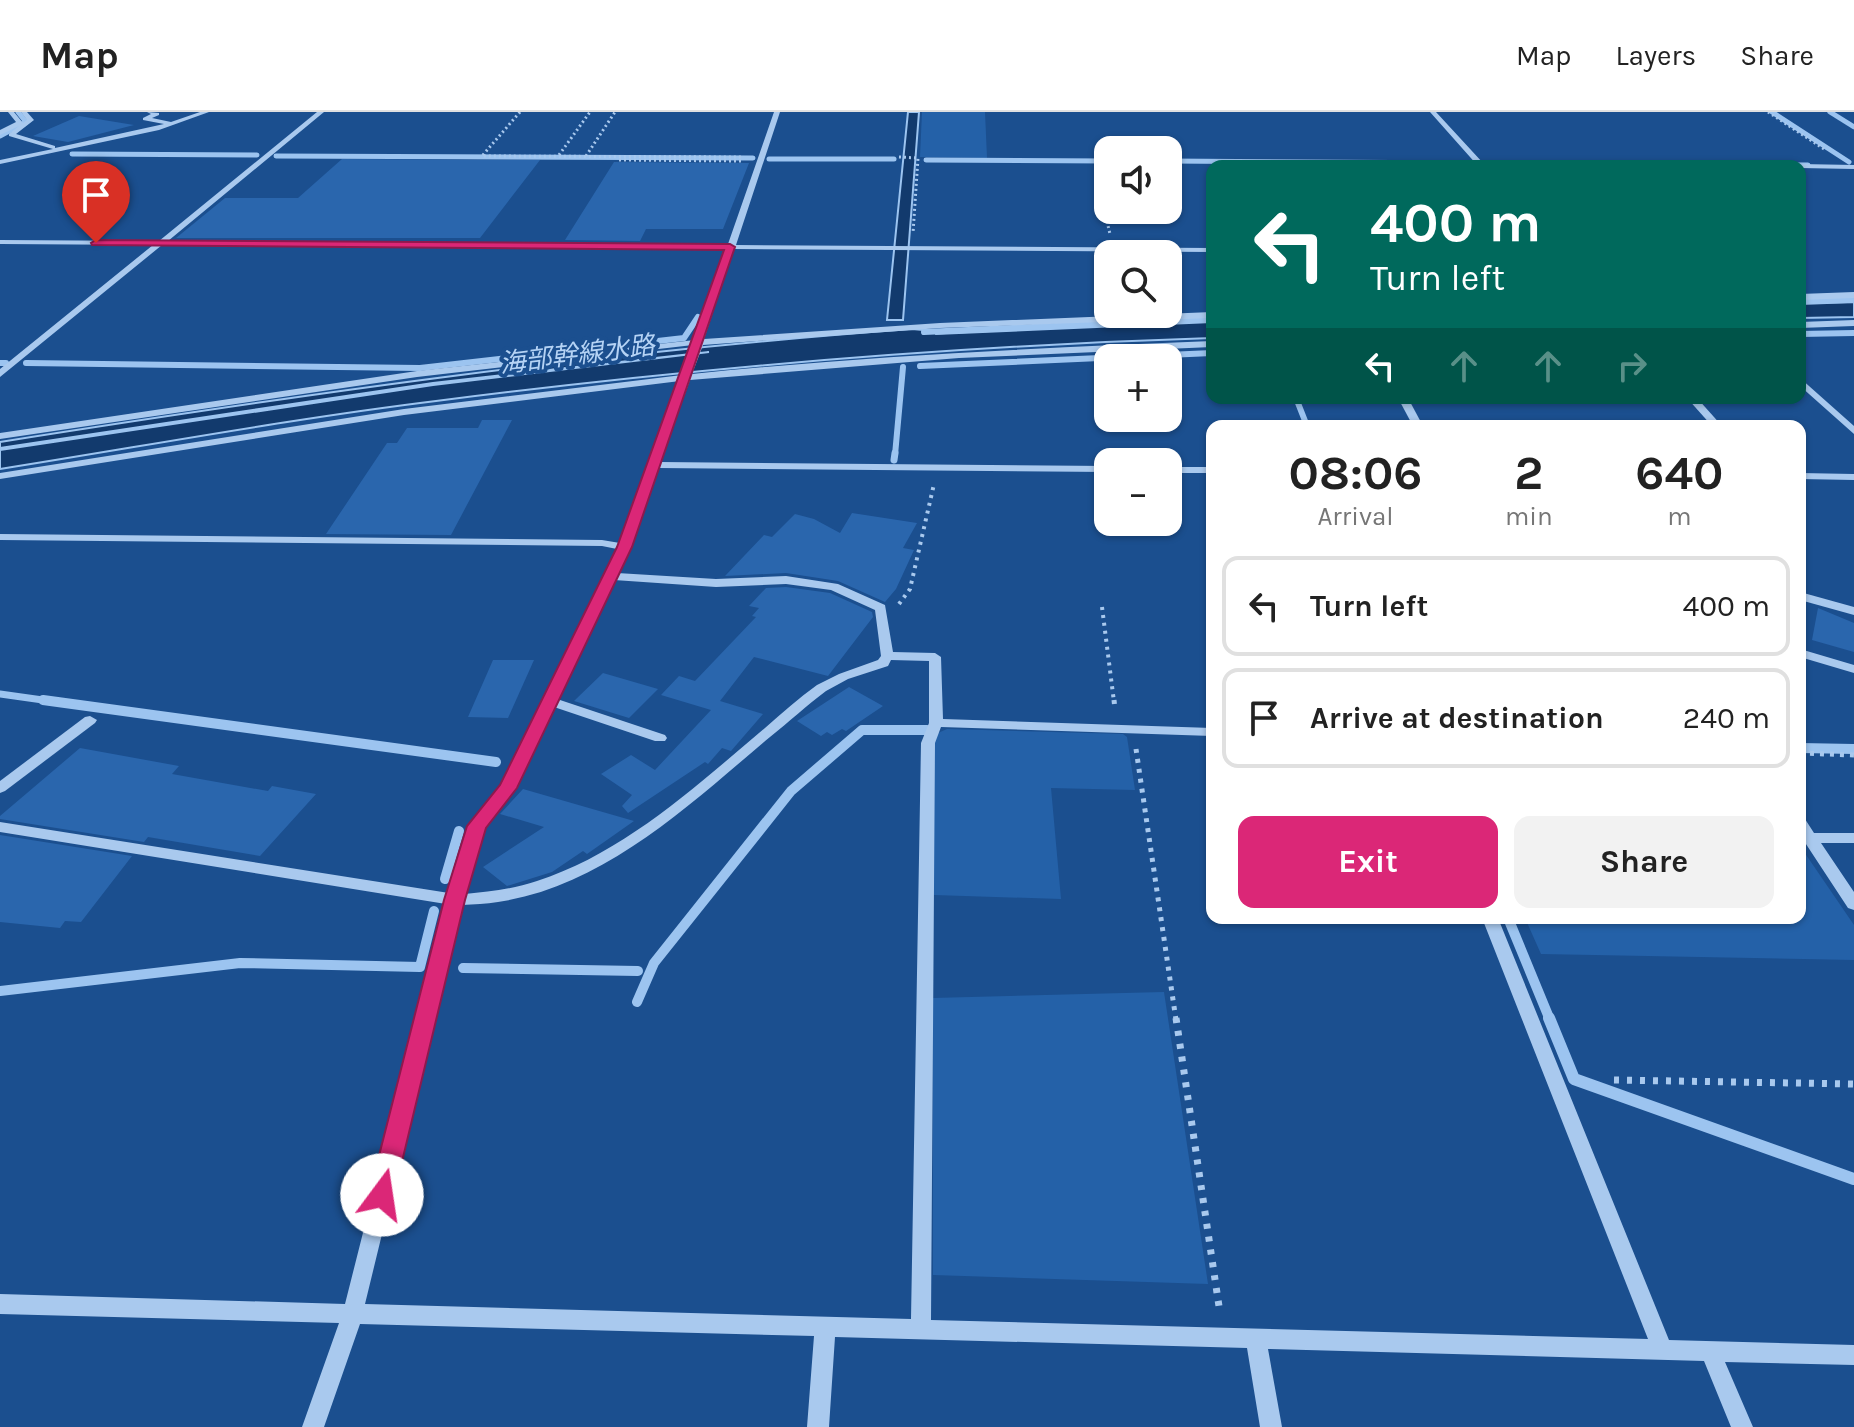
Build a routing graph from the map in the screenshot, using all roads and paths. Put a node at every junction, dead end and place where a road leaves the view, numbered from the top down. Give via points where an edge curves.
1 (24, 112) edge
2 (150, 112) edge
3 (206, 112) edge
4 (321, 112) edge
5 (520, 112) edge
6 (590, 112) edge
7 (615, 112) edge
8 (777, 112) edge
9 (1433, 112) edge
10 (1768, 112) edge
11 (12, 115) edge
12 (0, 117) edge
13 (172, 124) junction
14 (0, 133) edge
15 (56, 148) junction
16 (558, 156) junction
17 (585, 156) junction
18 (900, 157) dead end
19 (759, 159) junction
20 (619, 160) dead end
21 (1476, 160) edge
22 (0, 162) edge
23 (1806, 166) edge
24 (1853, 167) edge
25 (0, 242) edge
26 (160, 244) junction
27 (730, 247) junction
28 (911, 248) junction
29 (1094, 250) edge
30 (1182, 250) edge
31 (1206, 250) edge
32 (1854, 295) edge
33 (1806, 297) edge
34 (1206, 315) edge
35 (1854, 323) edge
36 (1806, 325) edge
37 (698, 343) junction
38 (1206, 344) edge
39 (0, 374) edge
40 (683, 379) junction
41 (1806, 387) edge
42 (1697, 404) edge
43 (1712, 420) edge
44 (1854, 431) edge
45 (0, 436) edge
46 (655, 465) junction
47 (938, 467) junction
48 (1094, 469) edge
49 (1182, 470) edge
50 (1206, 470) edge
51 (0, 476) edge
52 (1806, 476) edge
53 (1854, 477) edge
54 (0, 537) edge
55 (624, 547) junction
56 (610, 576) junction
57 (1806, 598) edge
58 (1102, 607) dead end
59 (881, 608) junction
60 (1854, 611) edge
61 (1806, 655) edge
62 (887, 656) junction
63 (1854, 669) edge
64 (550, 701) junction
65 (90, 720) dead end
66 (936, 723) junction
67 (1125, 730) junction
68 (1206, 732) edge
69 (660, 738) dead end
70 (1806, 753) edge
71 (1854, 755) edge
72 (0, 788) edge
73 (0, 827) edge
74 (1806, 833) edge
75 (1809, 838) junction
76 (1854, 838) edge
77 (455, 900) junction
78 (1854, 904) edge
79 (1492, 924) edge
80 (1614, 1080) dead end
81 (1854, 1084) edge
82 (0, 1304) edge
83 (353, 1313) junction
84 (825, 1327) junction
85 (921, 1329) junction
86 (1223, 1337) junction
87 (1256, 1338) junction
88 (1662, 1349) junction
89 (1710, 1351) junction
90 (1854, 1355) edge
91 (313, 1427) edge
92 (818, 1427) edge
93 (1271, 1427) edge
94 (1742, 1427) edge

1 - 15 street via 31,120 11,135
2 - 13 street via 157,114 145,119
3 - 13 street
4 - 26 street
5 - 16 path via 482,156
6 - 16 path
7 - 17 path
8 - 19 street
9 - 21 street
10 - 24 path
11 - 12 street
11 - 14 street via 20,123
13 - 15 street
15 - 22 street
16 - 17 path
17 - 19 path
18 - 28 path via 916,157
19 - 20 path
19 - 27 street
23 - 24 street
25 - 26 street
26 - 27 street
26 - 39 street
27 - 28 street
27 - 37 street
28 - 29 street
30 - 31 street
32 - 33 street
34 - 37 street via 915,326
35 - 36 street
37 - 40 street
37 - 45 street via 379,380
38 - 40 street via 928,357
40 - 46 street
40 - 51 street via 370,416
41 - 44 street
42 - 43 street
46 - 47 street
46 - 55 street
47 - 48 street
47 - 59 path via 910,589 898,604
49 - 50 street
52 - 53 street
54 - 55 street
55 - 56 street
56 - 59 street via 716,583 786,580 834,587
56 - 64 street
57 - 60 street
58 - 67 path
59 - 62 street
61 - 63 street
62 - 66 street via 935,657
62 - 77 street via 883,663 831,682 669,815 569,876 527,892
64 - 69 street
64 - 77 street via 508,788 477,826
65 - 72 street
66 - 67 street
66 - 85 street via 928,743
67 - 68 street
67 - 86 path
70 - 71 path
73 - 77 street
74 - 75 street
75 - 76 street
75 - 78 street
77 - 83 street
79 - 88 street
80 - 81 path
82 - 83 street
83 - 84 street
83 - 91 street
84 - 85 street
84 - 92 street
85 - 86 street
86 - 87 street
87 - 88 street
87 - 93 street
88 - 89 street
89 - 90 street
89 - 94 street

